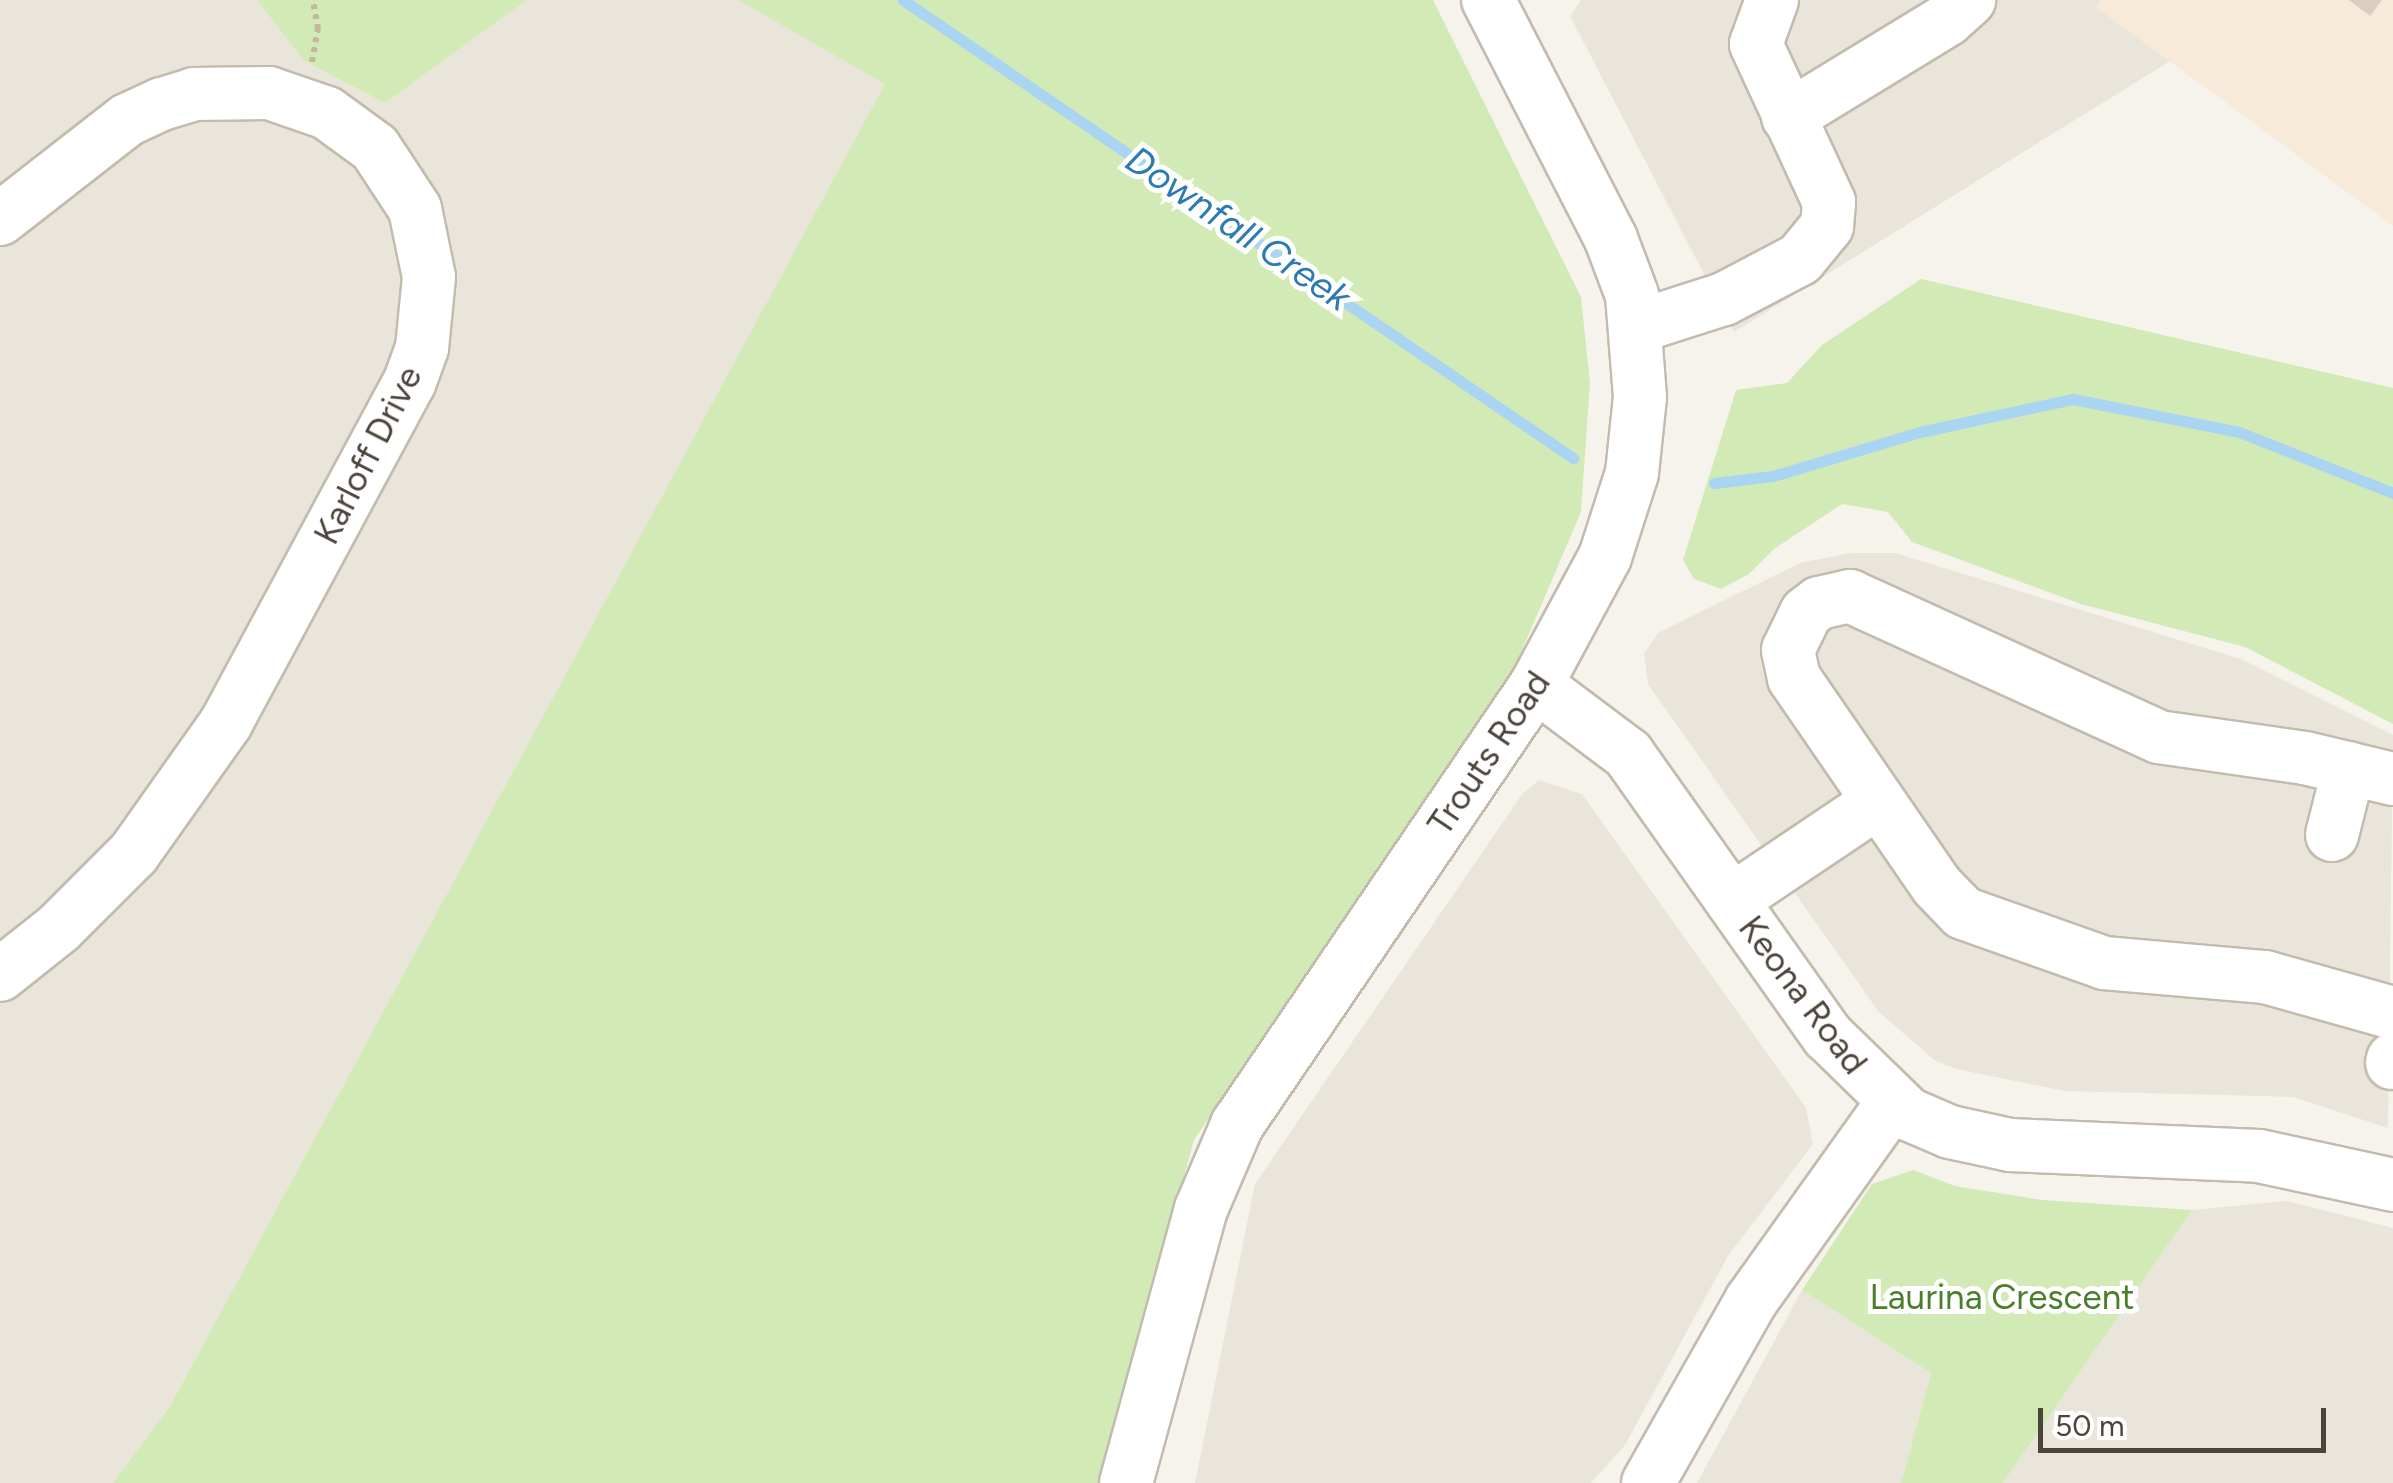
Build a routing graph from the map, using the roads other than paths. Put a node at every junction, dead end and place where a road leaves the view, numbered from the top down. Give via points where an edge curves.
1 (1488, 0) edge
2 (1772, 0) edge
3 (1969, 0) edge
4 (1788, 117) junction
5 (0, 218) edge
6 (1636, 328) junction
7 (1536, 685) junction
8 (2371, 773) edge
9 (1878, 802) junction
10 (2332, 835) dead end
11 (1732, 900) junction
12 (0, 974) edge
13 (2392, 1045) edge
14 (1892, 1103) junction
15 (2393, 1185) edge
16 (1126, 1483) edge
17 (1648, 1483) edge

1 - 6 street, Trouts Road via 1611,239
2 - 4 street via 1756,44
3 - 4 street via 1948,20
4 - 6 street via 1829,202 1822,238 1800,258 1724,299
5 - 12 street, Karloff Drive via 127,120 162,104 232,91 298,101 374,148 414,209 429,277 422,348 400,400 196,770 99,890
6 - 7 street, Trouts Road via 1639,424 1626,500 1590,588
7 - 11 street, Keona Road via 1628,754
7 - 16 street, Trouts Road via 1238,1124 1197,1223
8 - 9 street via 2158,737 1884,608 1850,596 1833,598 1796,624 1788,663
8 - 10 street
9 - 11 street
9 - 13 street via 1947,899 1990,926 2104,964 2266,977
11 - 14 street, Keona Road via 1828,1036
14 - 15 street, Keona Road via 1940,1128 2010,1144 2258,1156
14 - 17 street via 1751,1301

